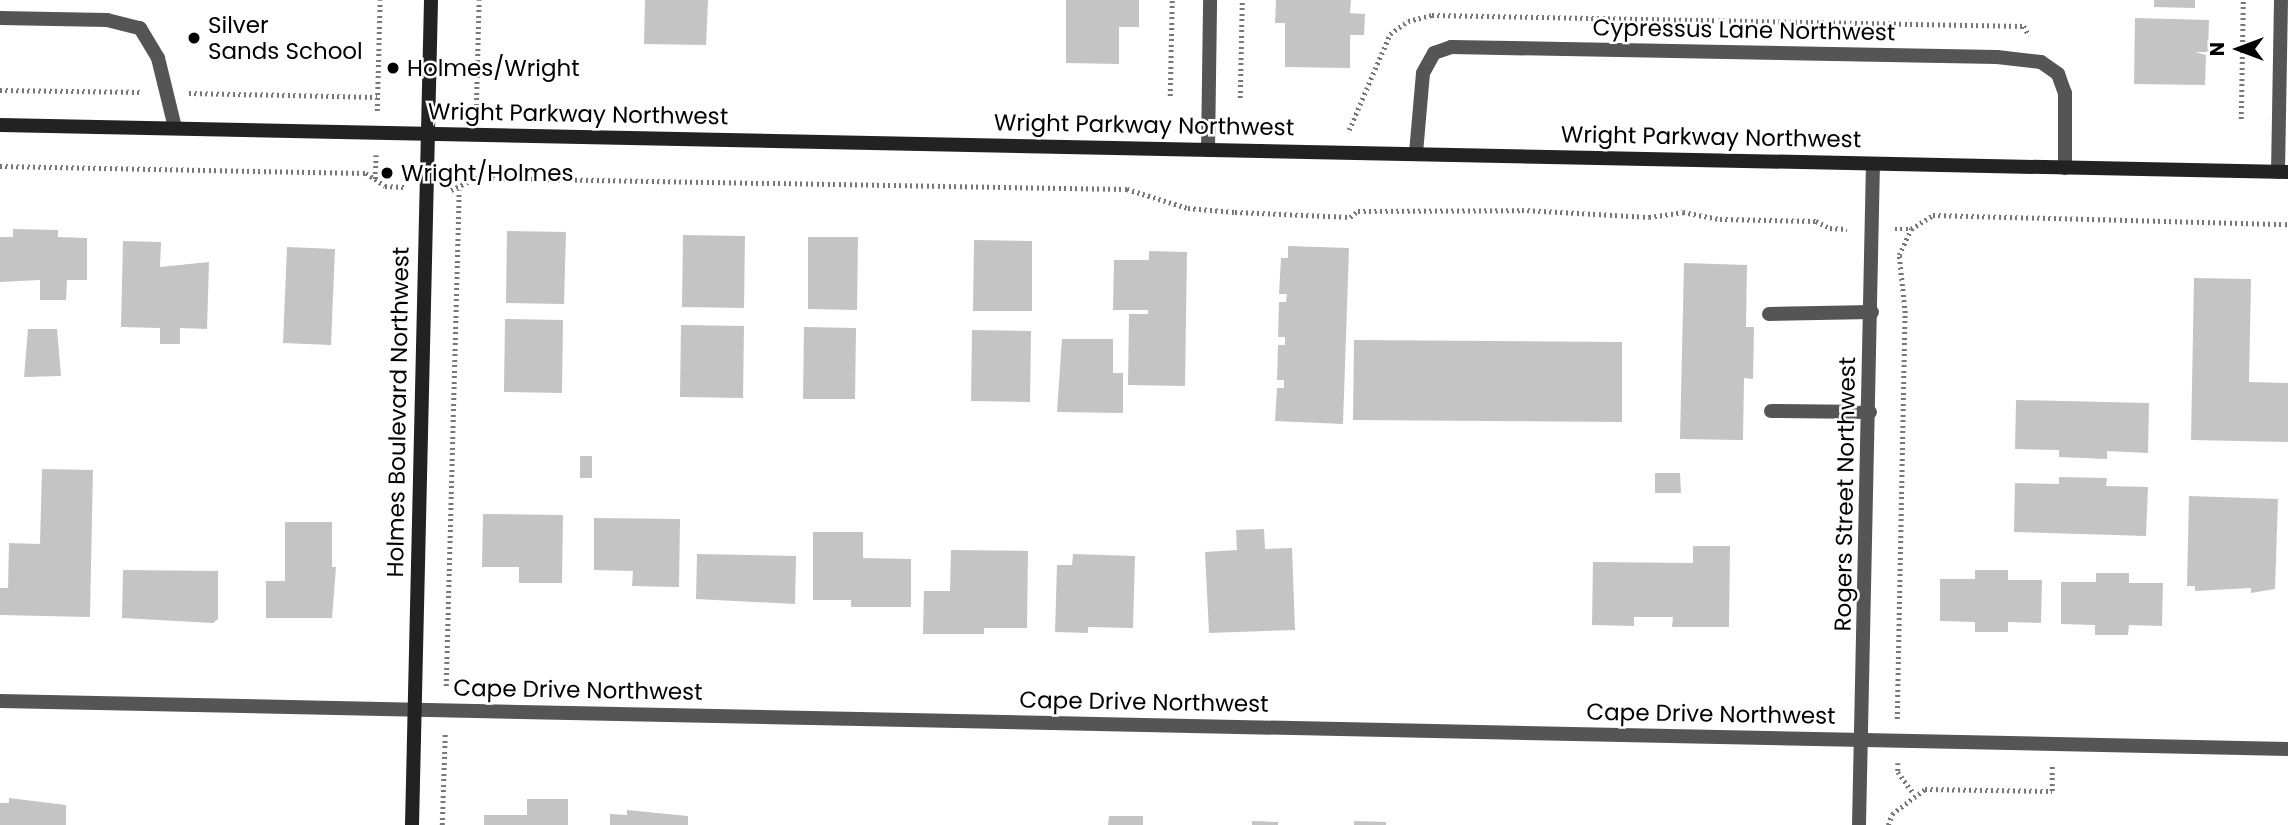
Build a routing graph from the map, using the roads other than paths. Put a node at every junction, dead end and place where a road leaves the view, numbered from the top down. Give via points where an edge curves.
1 (431, 0) edge
2 (1210, 0) edge
3 (2281, 0) edge
4 (0, 18) edge
5 (0, 125) edge
6 (175, 128) junction
7 (428, 134) junction
8 (1208, 149) junction
9 (1416, 153) junction
10 (1874, 164) junction
11 (2065, 168) junction
12 (2283, 172) edge
13 (1872, 312) junction
14 (1769, 314) dead end
15 (1770, 411) dead end
16 (1870, 412) junction
17 (0, 701) edge
18 (414, 709) junction
19 (1862, 740) junction
20 (2288, 749) edge
21 (412, 825) edge
22 (1859, 825) edge

1 - 7 street, Holmes Boulevard Northwest
2 - 8 street
3 - 12 street
4 - 6 street via 107,20 140,28 158,58
5 - 6 street, Wright Parkway Northwest
6 - 7 street, Wright Parkway Northwest
7 - 8 street, Wright Parkway Northwest
7 - 18 street, Holmes Boulevard Northwest
8 - 9 street, Wright Parkway Northwest
9 - 10 street, Wright Parkway Northwest
9 - 11 street, Cypressus Lane Northwest via 1423,72 1434,53 1451,47 1984,57 2042,62 2059,74 2065,93
10 - 11 street, Wright Parkway Northwest
10 - 13 street, Rogers Street Northwest
11 - 12 street, Wright Parkway Northwest
13 - 14 street
13 - 16 street, Rogers Street Northwest
15 - 16 street
16 - 19 street, Rogers Street Northwest
17 - 18 street, Cape Drive Northwest
18 - 19 street, Cape Drive Northwest
18 - 21 street, Holmes Boulevard Northwest
19 - 20 street, Cape Drive Northwest
19 - 22 street, Rogers Street Northwest

